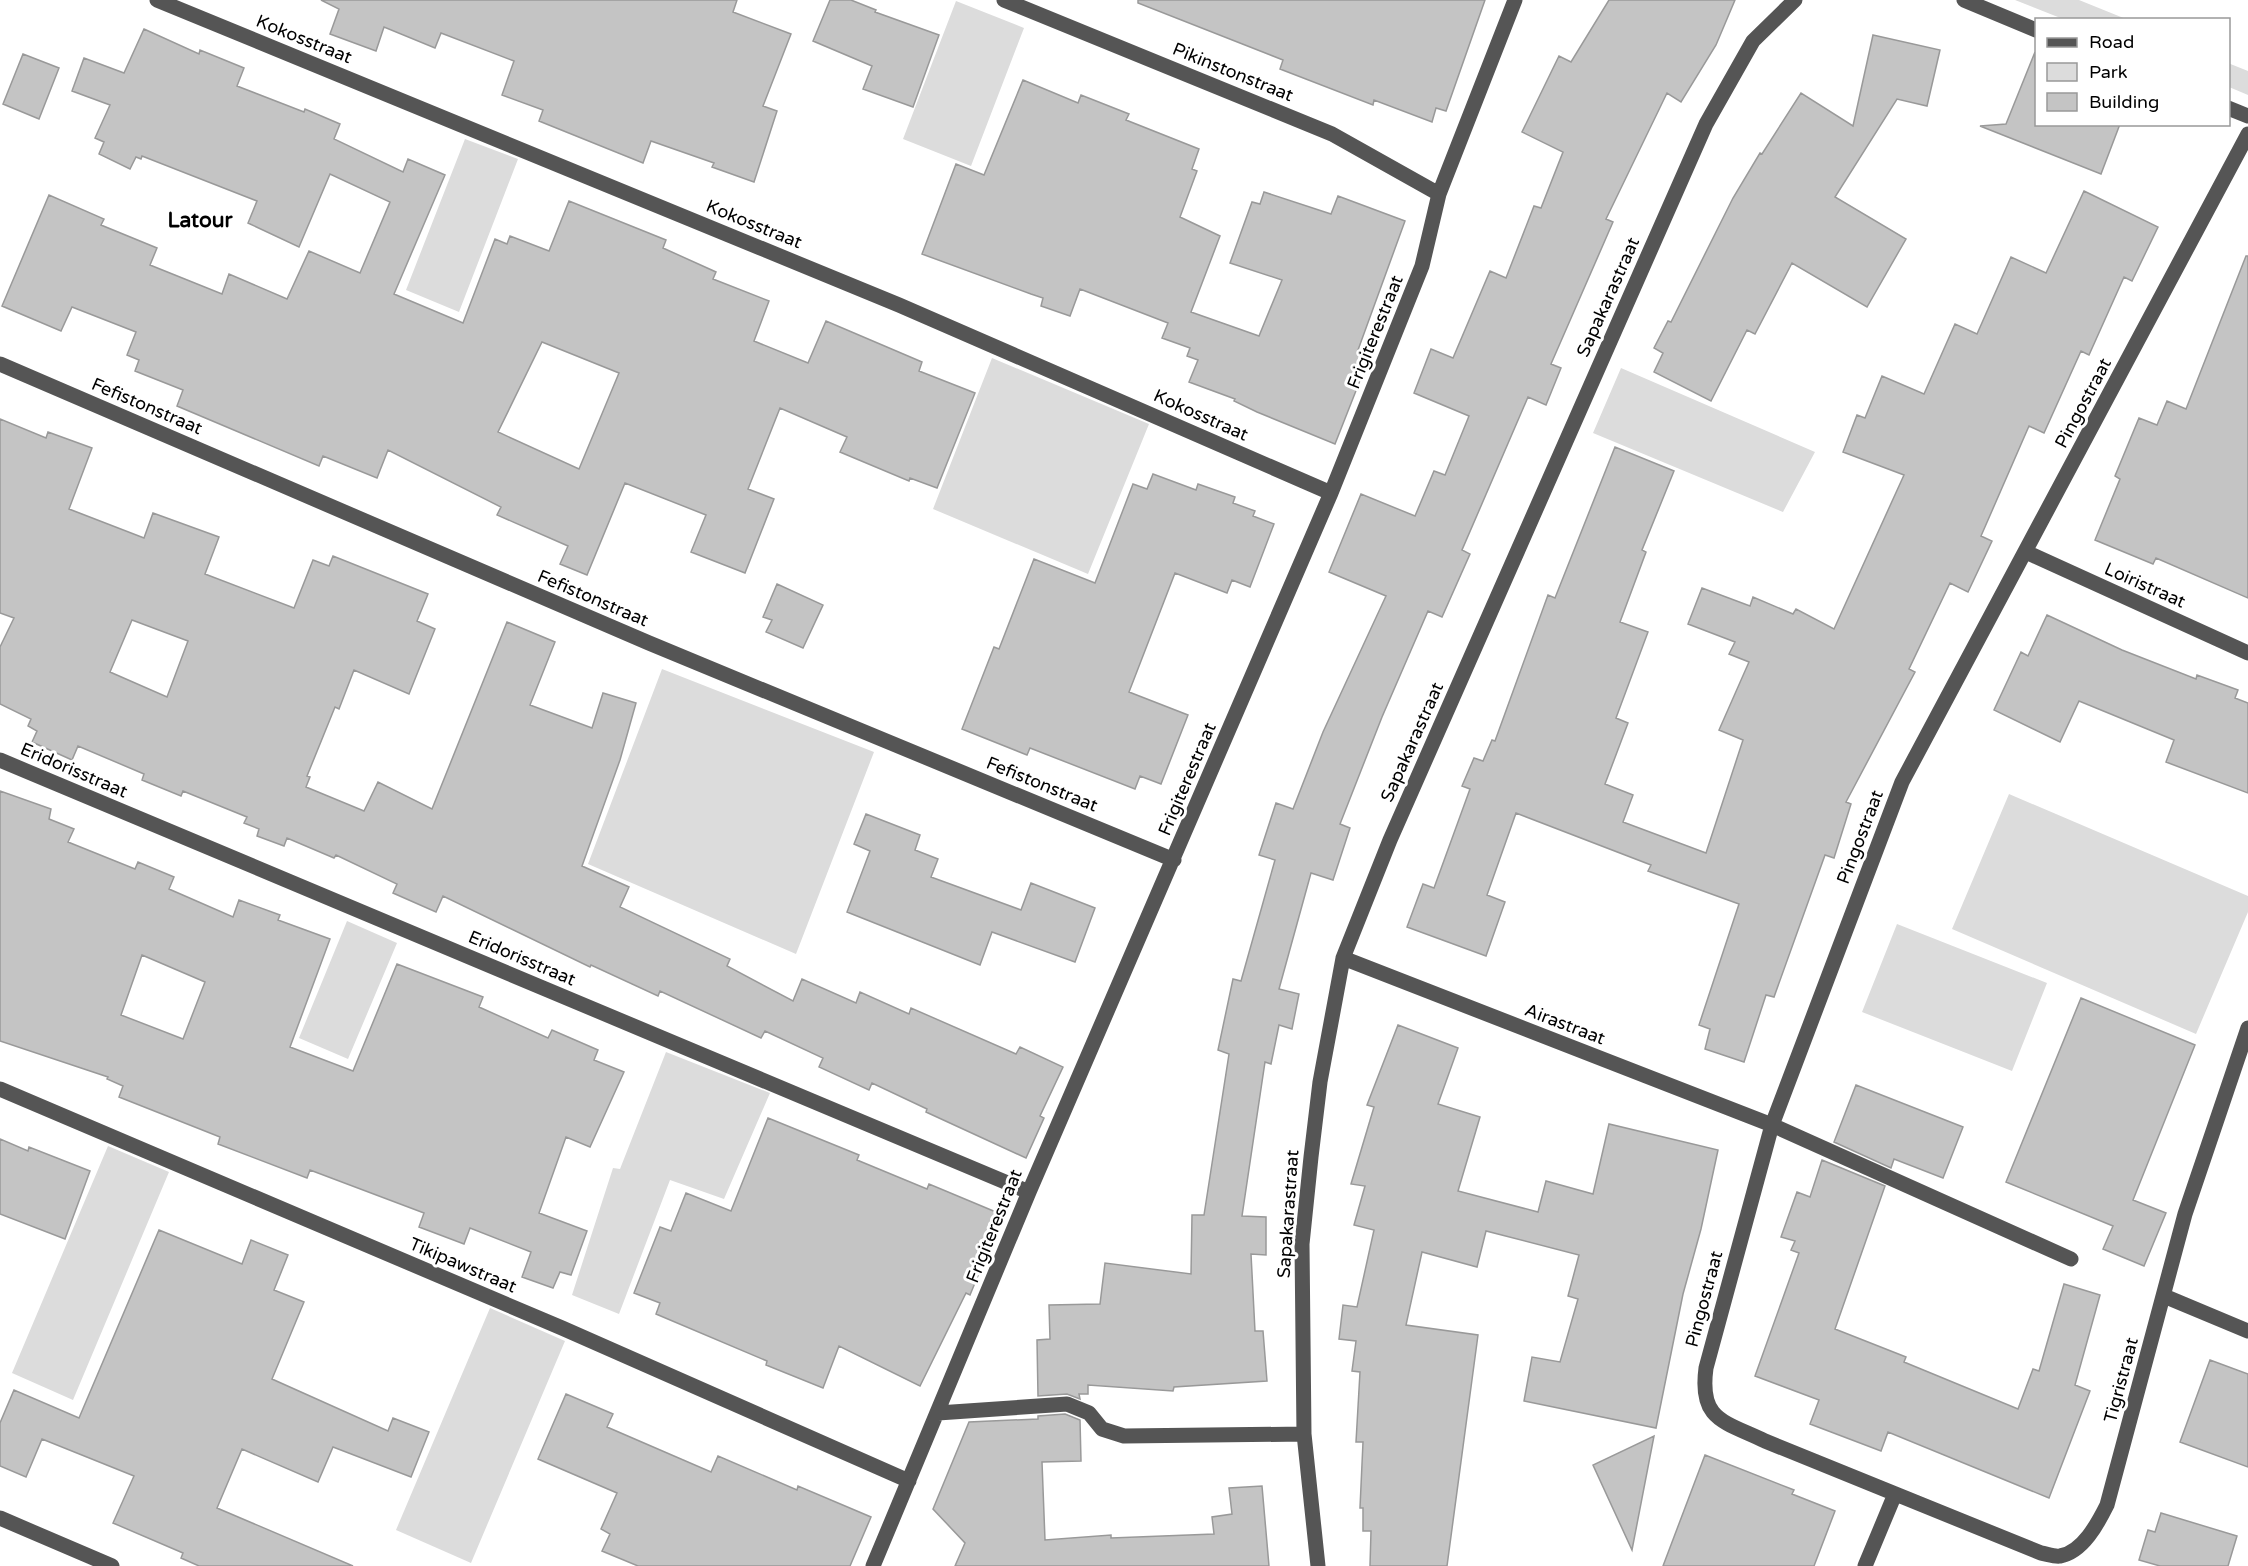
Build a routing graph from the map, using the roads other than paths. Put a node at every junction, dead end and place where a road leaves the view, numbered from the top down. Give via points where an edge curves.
1 (157, 0) edge
2 (1004, 0) edge
3 (1515, 0) edge
4 (1795, 0) edge
5 (1964, 0) edge
6 (2035, 29) edge
7 (2230, 108) edge
8 (2248, 117) edge
9 (2248, 134) edge
10 (1440, 194) junction
11 (0, 364) edge
12 (1331, 493) junction
13 (2026, 552) junction
14 (2248, 653) edge
15 (0, 760) edge
16 (1174, 860) junction
17 (1343, 958) junction
18 (2248, 1029) edge
19 (0, 1089) edge
20 (1772, 1125) junction
21 (1029, 1192) junction
22 (2071, 1259) dead end
23 (2164, 1296) junction
24 (2248, 1331) edge
25 (938, 1413) junction
26 (1304, 1434) junction
27 (909, 1481) junction
28 (1895, 1494) junction
29 (0, 1518) edge
30 (112, 1566) edge
31 (873, 1566) edge
32 (1318, 1566) edge
33 (1865, 1566) edge

1 - 12 street, Kokosstraat via 899,305
2 - 10 street, Pikinstonstraat via 1332,134
3 - 10 street, Frigiterestraat
4 - 17 street, Sapakarastraat via 1753,41 1706,124 1390,840
5 - 6 street
7 - 8 street
9 - 13 street, Pingostraat
10 - 12 street, Frigiterestraat via 1422,267
11 - 16 street, Fefistonstraat via 649,643
12 - 16 street, Frigiterestraat
13 - 14 street, Loiristraat
13 - 20 street, Pingostraat via 1902,782
15 - 21 street, Eridorisstraat
16 - 21 street, Frigiterestraat
17 - 20 street, Airastraat
17 - 26 street, Sapakarastraat via 1320,1082 1302,1244
18 - 23 street, Tigristraat via 2185,1214
19 - 27 street, Tikipawstraat via 562,1328
20 - 22 street, Airastraat
20 - 28 street, Pingostraat via 1706,1368 1703,1391 1707,1408 1765,1441
21 - 25 street, Frigiterestraat
23 - 24 street
23 - 28 street, Tigristraat via 2107,1505 2093,1533 2075,1547 2061,1556 2041,1553
25 - 26 street via 1067,1404 1089,1413 1102,1429 1124,1436
25 - 27 street, Frigiterestraat
26 - 32 street, Sapakarastraat
27 - 31 street, Frigiterestraat
28 - 33 street
29 - 30 street

